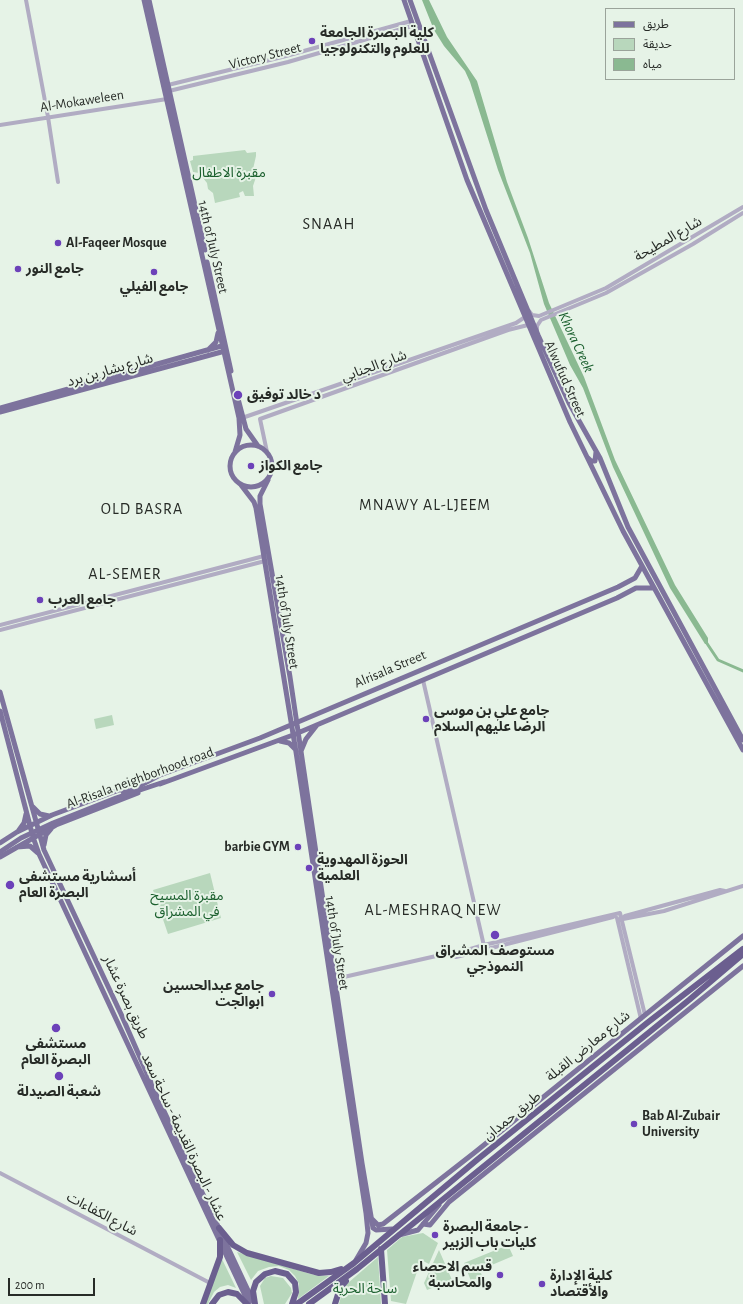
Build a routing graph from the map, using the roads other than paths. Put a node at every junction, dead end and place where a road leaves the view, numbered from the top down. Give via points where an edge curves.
1 (26, 0) edge
2 (144, 0) edge
3 (149, 0) edge
4 (404, 0) edge
5 (410, 0) edge
6 (412, 24) junction
7 (393, 25) junction
8 (394, 30) junction
9 (184, 81) junction
10 (168, 85) junction
11 (185, 87) junction
12 (169, 91) junction
13 (166, 99) junction
14 (48, 117) junction
15 (0, 125) edge
16 (58, 182) dead end
17 (743, 207) edge
18 (743, 213) edge
19 (605, 291) junction
20 (527, 309) junction
21 (544, 316) junction
22 (525, 317) junction
23 (517, 325) junction
24 (528, 325) junction
25 (219, 328) junction
26 (538, 334) junction
27 (225, 348) junction
28 (210, 352) junction
29 (225, 361) junction
30 (0, 408) edge
31 (0, 412) edge
32 (242, 418) junction
33 (258, 446) junction
34 (595, 449) junction
35 (235, 452) junction
36 (267, 452) junction
37 (586, 456) junction
38 (596, 479) junction
39 (268, 480) junction
40 (608, 480) junction
41 (241, 485) junction
42 (264, 559) junction
43 (642, 566) junction
44 (618, 586) junction
45 (654, 588) junction
46 (622, 595) junction
47 (0, 626) edge
48 (0, 630) edge
49 (464, 651) junction
50 (446, 659) junction
51 (465, 662) junction
52 (450, 669) junction
53 (423, 680) junction
54 (0, 692) edge
55 (288, 705) junction
56 (294, 709) junction
57 (0, 711) edge
58 (313, 715) junction
59 (296, 722) junction
60 (291, 724) junction
61 (318, 724) junction
62 (274, 732) junction
63 (295, 734) junction
64 (743, 740) edge
65 (277, 741) junction
66 (743, 750) edge
67 (298, 752) junction
68 (160, 775) junction
69 (164, 782) junction
70 (141, 785) joint
71 (31, 805) junction
72 (26, 811) junction
73 (52, 815) junction
74 (36, 823) junction
75 (56, 825) junction
76 (30, 826) junction
77 (17, 832) junction
78 (39, 833) junction
79 (33, 837) junction
80 (0, 843) edge
81 (0, 848) edge
82 (14, 848) junction
83 (45, 850) junction
84 (0, 852) edge
85 (39, 854) junction
86 (0, 856) edge
87 (743, 886) edge
88 (618, 913) junction
89 (620, 920) junction
90 (743, 936) edge
91 (743, 943) edge
92 (484, 945) junction
93 (743, 949) edge
94 (485, 950) junction
95 (743, 954) edge
96 (450, 955) junction
97 (743, 959) edge
98 (743, 966) edge
99 (713, 972) junction
100 (335, 978) junction
101 (716, 978) junction
102 (691, 1003) junction
103 (643, 1017) junction
104 (542, 1108) junction
105 (547, 1114) junction
106 (476, 1156) junction
107 (0, 1173) edge
108 (456, 1187) junction
109 (460, 1194) junction
110 (447, 1195) junction
111 (414, 1201) junction
112 (418, 1207) junction
113 (372, 1219) junction
114 (423, 1224) junction
115 (219, 1228) junction
116 (373, 1228) junction
117 (392, 1229) junction
118 (368, 1231) junction
119 (398, 1236) junction
120 (220, 1240) junction
121 (380, 1249) junction
122 (351, 1265) junction
123 (357, 1269) junction
124 (210, 1283) junction
125 (203, 1304) edge
126 (212, 1304) edge
127 (248, 1304) edge
128 (255, 1304) edge
129 (292, 1304) edge
130 (297, 1304) edge
131 (310, 1304) edge
132 (335, 1304) edge
133 (385, 1304) edge

1 - 14 street
2 - 13 main road, 14th of July Street
3 - 10 main road, 14th of July Street
4 - 6 main road, Alwufud Street
5 - 20 main road, Alwufud Street via 486,210
6 - 7 street, Victory Street
6 - 8 street, Victory Street
6 - 22 main road, Alwufud Street via 467,180
7 - 8 street
7 - 9 street, Victory Street via 286,56
8 - 11 street, Victory Street via 288,62
9 - 10 street, Victory Street
9 - 11 street
10 - 12 main road, 14th of July Street
11 - 12 street, Victory Street
12 - 27 main road, 14th of July Street
13 - 14 street, Al-Mokaweleen
13 - 25 main road, 14th of July Street
14 - 15 street, Al-Mokaweleen
14 - 16 street
17 - 19 street, شارع المطيحة
18 - 19 street, شارع المطيحة via 693,244
19 - 21 street
20 - 21 street via 532,315
20 - 26 main road, Alwufud Street
21 - 26 street via 538,324
22 - 23 street, شارع الجنابي
22 - 24 main road, Alwufud Street
23 - 24 street, شارع الجنابي
23 - 32 street, شارع الجنابي
23 - 36 street, شارع الجنابي via 260,419
24 - 37 main road, Alwufud Street
25 - 27 main road, 14th of July Street
25 - 28 main road via 216,342
26 - 34 main road, Alwufud Street via 569,403
27 - 28 main road, شارع بشار بن برد
27 - 29 main road, 14th of July Street
27 - 32 main road, 14th of July Street
28 - 29 main road
28 - 30 main road, شارع بشار بن برد
28 - 31 main road, شارع بشار بن برد
29 - 35 main road, 14th of July Street via 240,428 239,443
32 - 33 main road, 14th of July Street via 248,434
33 - 35 main road via 244,446
33 - 36 main road
34 - 37 main road via 595,461
34 - 40 main road, Alwufud Street
35 - 41 main road via 230,470
36 - 39 main road via 273,469
37 - 38 main road, Alwufud Street
38 - 40 main road via 601,473
38 - 43 main road, Alwufud Street
39 - 41 main road via 257,487
39 - 56 main road, 14th of July Street via 260,496 260,504
40 - 64 main road, Alwufud Street via 628,527
41 - 42 main road, 14th of July Street via 256,508
42 - 47 street
42 - 48 street
42 - 55 main road, 14th of July Street
43 - 44 main road, Alrisala Street via 635,578
43 - 45 main road, Alwufud Street
44 - 46 main road via 622,589
44 - 49 main road, Alrisala Street
45 - 46 main road, Alrisala Street via 639,587
45 - 66 main road, Alwufud Street
46 - 51 main road, Alrisala Street
49 - 50 main road, Alrisala Street
49 - 51 main road via 462,657
50 - 52 main road via 453,657 456,660
50 - 58 main road, Alrisala Street
51 - 52 main road, Alrisala Street
52 - 53 main road, Alrisala Street
53 - 61 main road, Alrisala Street
53 - 92 street
54 - 71 main road, طريق بصرة عشار
55 - 60 main road, 14th of July Street
55 - 62 main road via 287,722
56 - 58 main road via 300,716
56 - 59 main road, 14th of July Street
57 - 72 main road, عشار - البصرة القديمة - ساحة سعد
58 - 59 main road, Alrisala Street
59 - 60 main road, Alrisala Street
59 - 63 main road, 14th of July Street
60 - 62 main road, Alrisala Street
60 - 63 main road, 14th of July Street
61 - 63 main road, Alrisala Street
61 - 67 main road
62 - 68 main road, Alrisala Street
63 - 65 main road, Al-Risala neighborhood road
63 - 67 main road, 14th of July Street
65 - 67 main road via 289,742
65 - 69 main road, Al-Risala neighborhood road
67 - 100 main road, 14th of July Street
67 - 118 main road, 14th of July Street
68 - 70 main road, Alrisala Street
68 - 73 main road
69 - 75 main road
69 - 84 main road, Al-Risala neighborhood road, bridge via 53,823 21,838
70 - 81 main road, Al-Risala neighborhood road, bridge via 49,821
71 - 73 main road via 42,815
71 - 74 main road, طريق بصرة عشار
72 - 76 main road, عشار - البصرة القديمة - ساحة سعد
72 - 77 main road via 24,823
73 - 74 main road
74 - 76 main road
74 - 78 main road, طريق بصرة عشار
75 - 78 main road
75 - 83 main road via 46,835
76 - 77 main road
76 - 79 main road, عشار - البصرة القديمة - ساحة سعد
77 - 80 main road
78 - 79 main road
78 - 83 main road, طريق بصرة عشار
79 - 82 main road
79 - 85 main road, عشار - البصرة القديمة - ساحة سعد
82 - 85 main road via 30,846
82 - 86 main road
83 - 115 main road, طريق بصرة عشار
85 - 120 main road, عشار - البصرة القديمة - ساحة سعد
87 - 89 street via 664,911
88 - 89 street
88 - 92 street
88 - 94 street via 613,917
89 - 103 street
90 - 103 main road, شارع معارض القبلة
91 - 99 highway
92 - 94 street
92 - 96 street
93 - 99 highway, طريق حمدان
94 - 96 street via 456,957
95 - 101 highway, طريق حمدان
96 - 100 street
97 - 101 highway
98 - 102 main road
99 - 104 highway, طريق حمدان
100 - 113 main road, 14th of July Street
101 - 102 highway, طريق حمدان
102 - 105 highway, طريق حمدان
102 - 109 main road
103 - 106 main road, شارع معارض القبلة
104 - 105 highway
104 - 106 highway, طريق حمدان
105 - 108 highway, طريق حمدان
106 - 111 main road, شارع معارض القبلة
106 - 112 highway, طريق حمدان
107 - 124 street, شارع الكفاءات
108 - 109 highway
108 - 110 highway, طريق حمدان
109 - 114 main road via 442,1208 430,1225
110 - 114 main road
110 - 119 highway, طريق حمدان
111 - 112 highway
111 - 113 main road, شارع معارض القبلة via 383,1224 378,1225
112 - 117 highway, طريق حمدان
113 - 116 main road, 14th of July Street
114 - 119 main road via 418,1230
115 - 122 highway via 233,1246 246,1253 319,1273
115 - 128 main road, طريق بصرة عشار
116 - 117 main road
116 - 118 main road via 372,1232
117 - 122 highway, طريق حمدان
118 - 122 main road, 14th of July Street via 366,1243
119 - 121 highway, طريق حمدان
120 - 124 highway via 221,1253
120 - 127 main road, عشار - البصرة القديمة - ساحة سعد
121 - 123 highway, طريق حمدان
121 - 133 highway
122 - 130 highway, طريق حمدان
123 - 131 highway, طريق حمدان
123 - 132 highway via 340,1288
124 - 125 highway
126 - 127 highway via 220,1295 228,1292 237,1294
128 - 129 highway via 253,1291 256,1282 265,1274 276,1271 287,1274 294,1283 296,1292

